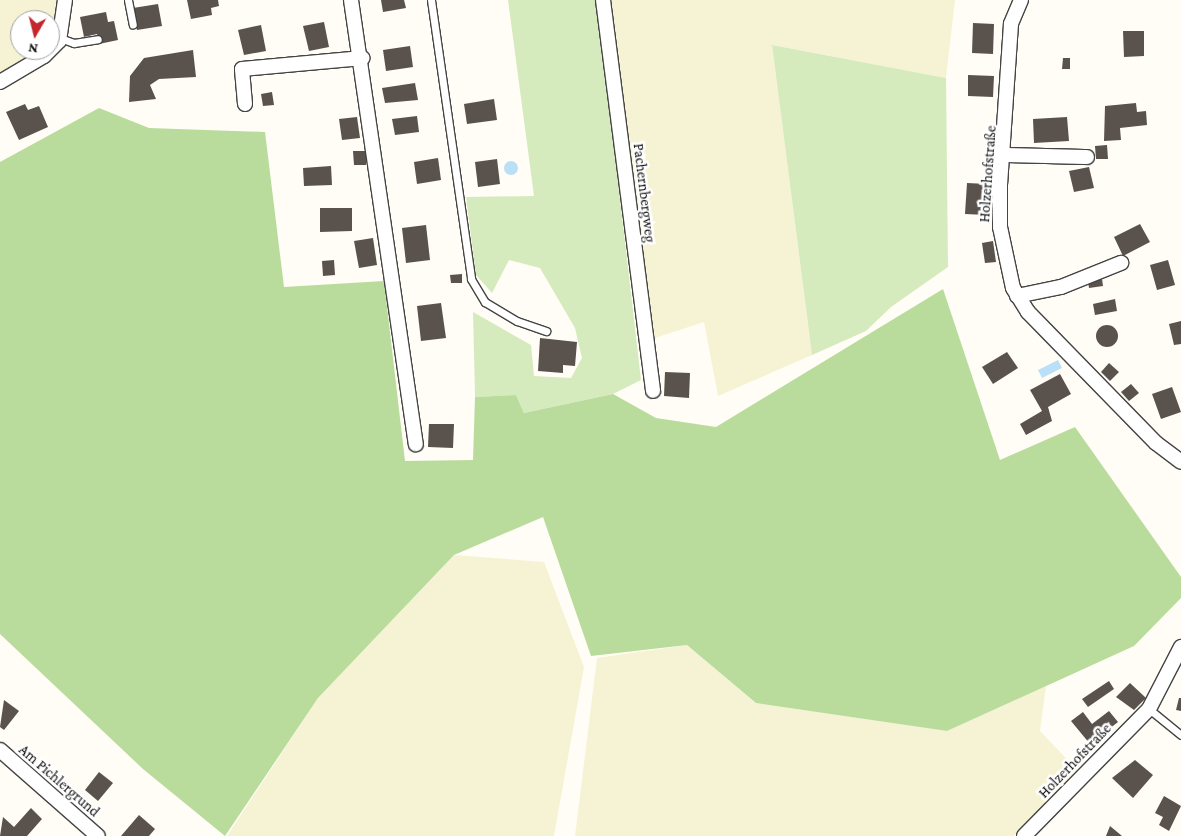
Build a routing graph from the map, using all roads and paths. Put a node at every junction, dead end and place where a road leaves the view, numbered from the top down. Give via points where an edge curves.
1 (65, 0) edge
2 (128, 0) edge
3 (351, 0) edge
4 (431, 0) edge
5 (603, 0) edge
6 (1021, 0) edge
7 (133, 25) dead end
8 (60, 38) joint
9 (98, 39) dead end
10 (363, 58) junction
11 (37, 60) edge
12 (0, 82) edge
13 (245, 104) dead end
14 (1004, 155) junction
15 (1087, 157) dead end
16 (1121, 263) dead end
17 (1017, 296) junction
18 (546, 331) dead end
19 (653, 391) dead end
20 (416, 444) dead end
21 (1181, 462) edge
22 (1181, 647) edge
23 (1149, 709) junction
24 (1181, 735) edge
25 (0, 750) edge
26 (98, 836) edge
27 (1024, 836) edge

1 - 8 street
2 - 7 lane
3 - 10 street
4 - 18 lane via 471,279 485,302 517,322
5 - 19 street, Pachernbergweg
6 - 14 street, Holzerhofstraße via 1011,24
8 - 9 lane via 74,43
10 - 13 street via 242,69
10 - 20 street
11 - 12 street
14 - 15 street
14 - 17 street, Holzerhofstraße via 1000,227
16 - 17 street via 1061,287
17 - 21 street, Holzerhofstraße via 1156,443
22 - 23 street, Holzerhofstraße
23 - 24 lane
23 - 27 street, Holzerhofstraße
25 - 26 street, Am Pichlergrund

